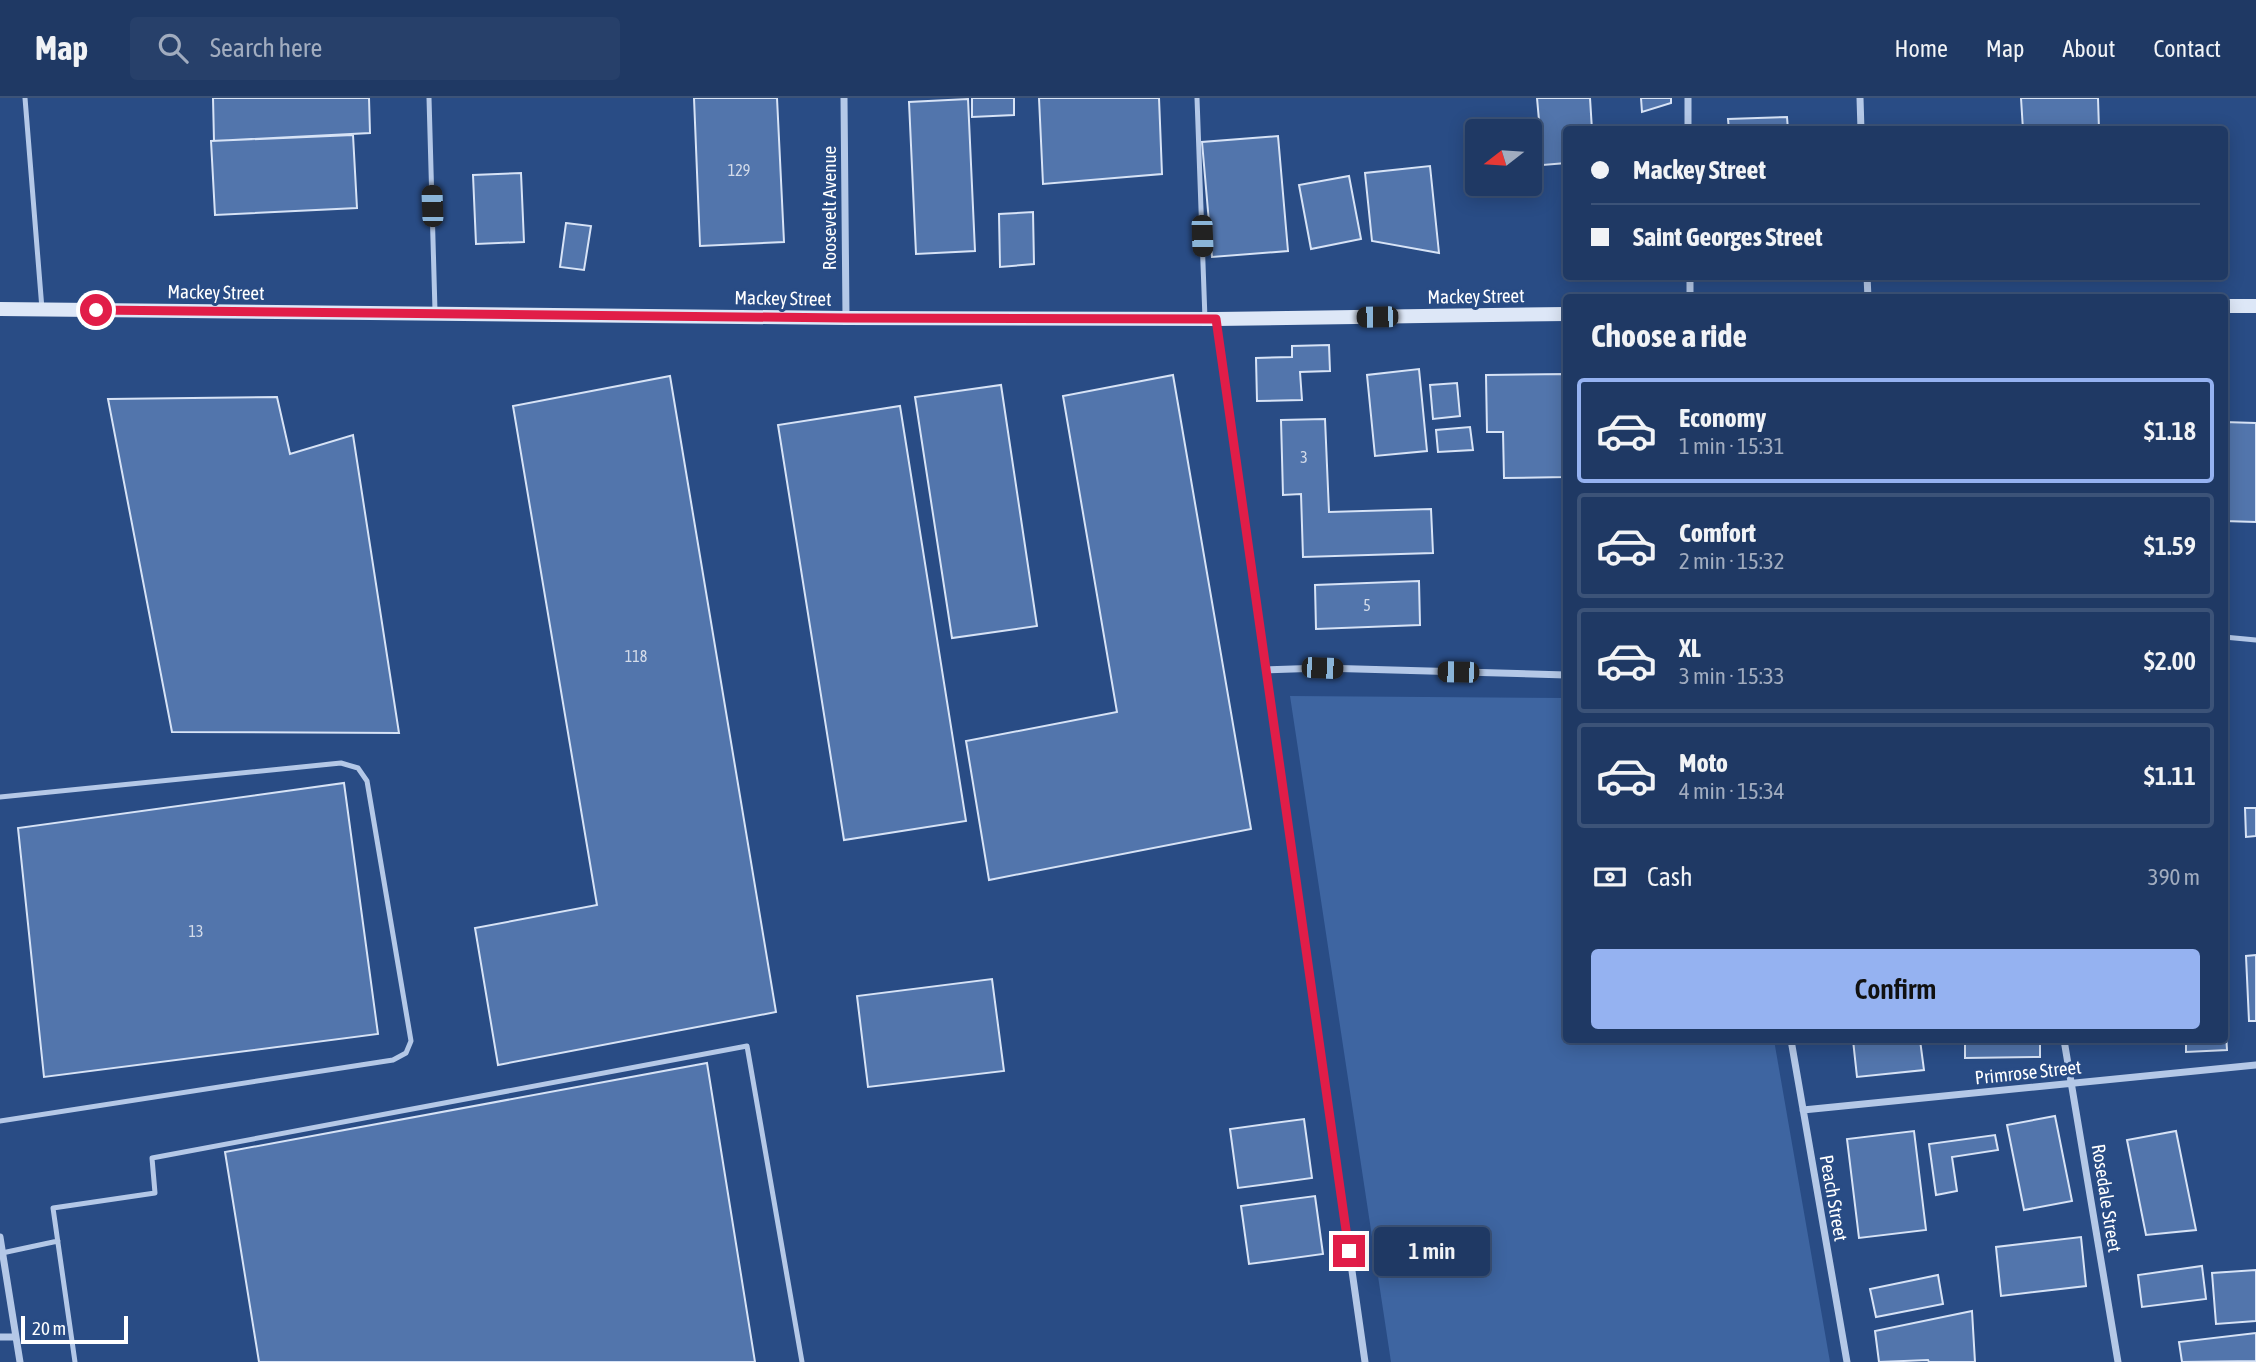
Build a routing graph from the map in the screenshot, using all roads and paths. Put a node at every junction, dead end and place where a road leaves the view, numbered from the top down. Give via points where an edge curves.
1 (25, 98) edge
2 (429, 98) edge
3 (844, 98) edge
4 (1197, 98) edge
5 (1688, 98) edge
6 (1860, 98) edge
7 (1688, 126) edge
8 (1861, 126) edge
9 (2228, 306) edge
10 (2256, 306) edge
11 (0, 309) edge
12 (43, 309) junction
13 (435, 314) junction
14 (1563, 314) edge
15 (846, 318) junction
16 (1210, 319) junction
17 (2228, 637) edge
18 (2256, 640) edge
19 (1266, 670) junction
20 (1563, 676) edge
21 (0, 797) edge
22 (1792, 1043) edge
23 (2065, 1043) edge
24 (2256, 1065) edge
25 (2072, 1083) junction
26 (1803, 1110) junction
27 (0, 1121) edge
28 (0, 1237) edge
29 (58, 1241) junction
30 (2, 1253) junction
31 (0, 1337) edge
32 (16, 1337) junction
33 (20, 1362) edge
34 (75, 1362) edge
35 (802, 1362) edge
36 (1365, 1362) edge
37 (1847, 1362) edge
38 (2118, 1362) edge

1 - 12 lane
2 - 13 lane
3 - 15 street, Roosevelt Avenue
4 - 16 lane
5 - 7 street
6 - 8 street
9 - 10 main road
11 - 12 main road, Mackey Street
12 - 13 main road, Mackey Street
13 - 15 main road, Mackey Street
14 - 16 main road, Mackey Street
15 - 16 main road, Mackey Street
16 - 19 street
17 - 18 lane
19 - 20 street
19 - 36 street
21 - 27 lane via 341,763 358,768 367,781 411,1041 406,1052 393,1060
22 - 26 street, Peach Street
23 - 25 street, Rosedale Street
24 - 25 street, Primrose Street
25 - 26 street, Primrose Street
25 - 38 street, Rosedale Street
26 - 37 street, Peach Street
28 - 30 street
29 - 30 lane
29 - 34 lane
29 - 35 lane via 53,1208 155,1193 152,1158 747,1046
30 - 32 street
31 - 32 street
32 - 33 street

